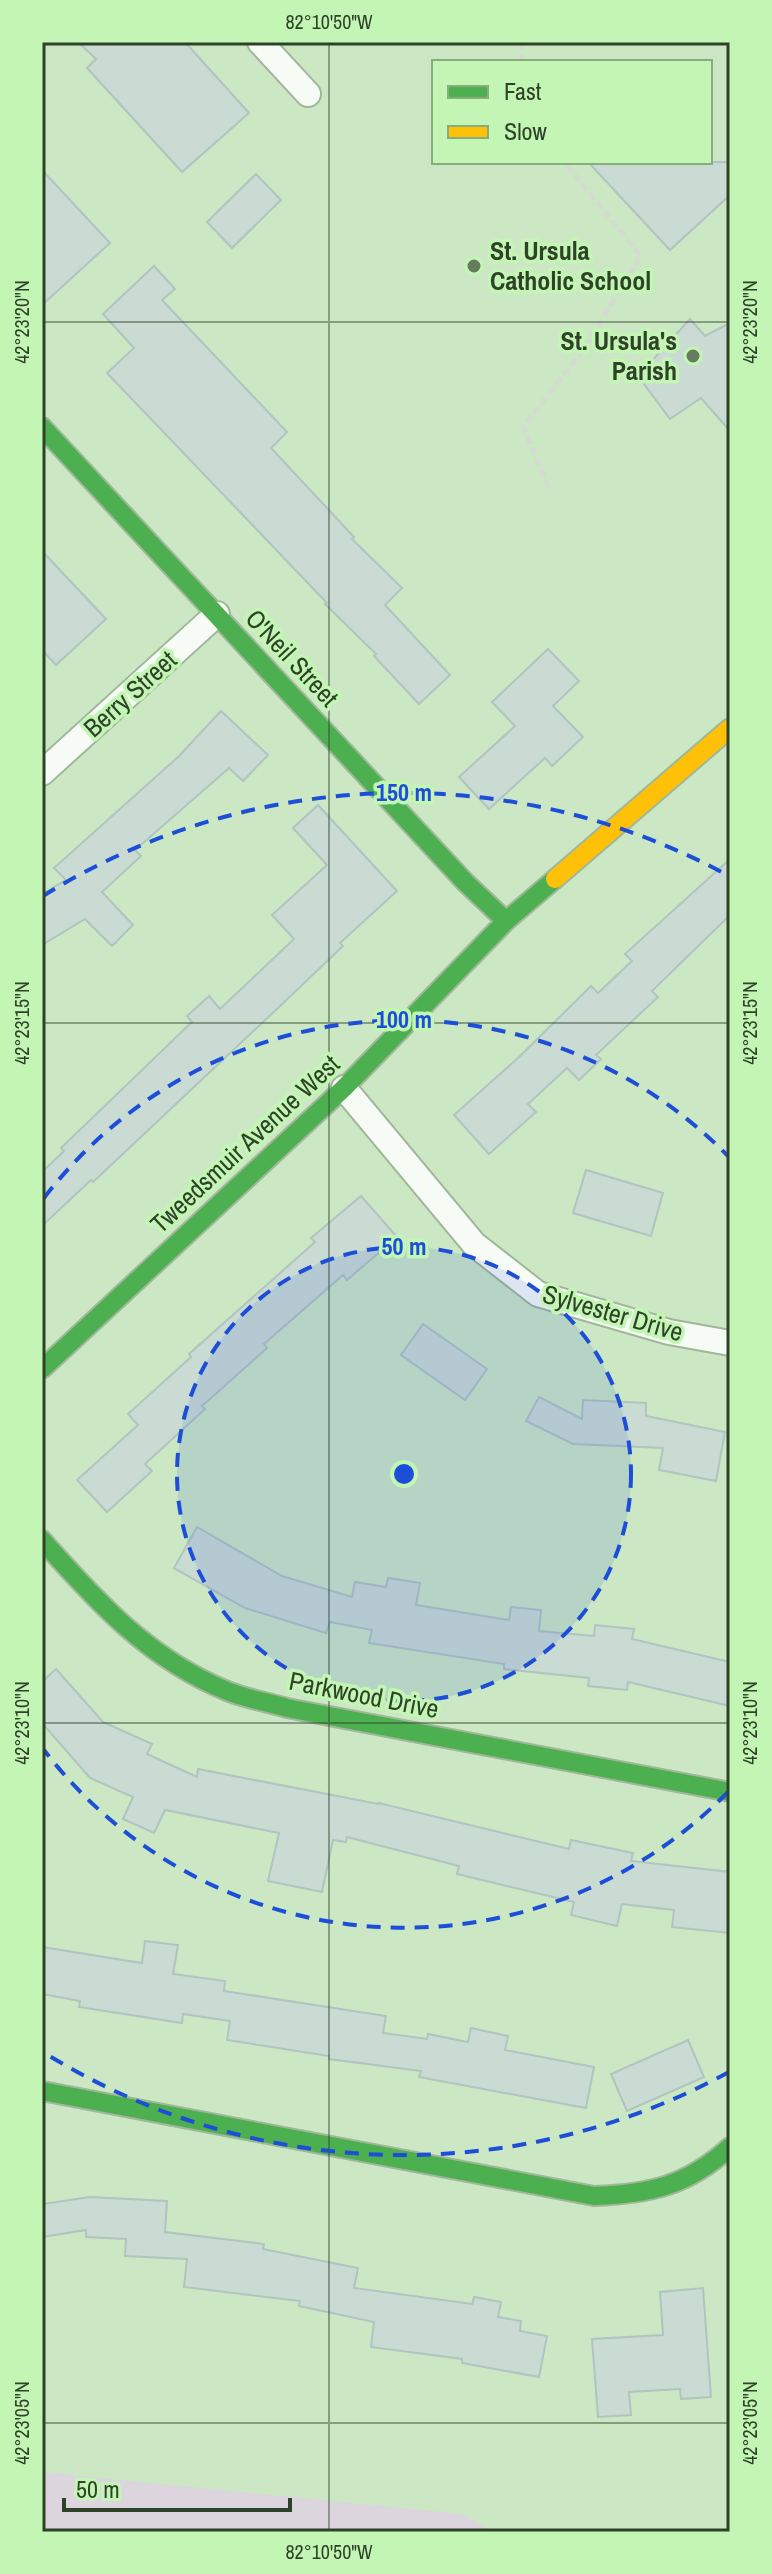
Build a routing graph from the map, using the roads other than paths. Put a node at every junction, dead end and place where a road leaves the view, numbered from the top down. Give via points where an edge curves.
1 (260, 42) edge
2 (308, 94) dead end
3 (42, 427) edge
4 (217, 614) junction
5 (730, 728) edge
6 (42, 773) edge
7 (506, 921) junction
8 (344, 1088) junction
9 (730, 1343) edge
10 (42, 1369) edge
11 (42, 1540) edge
12 (730, 1792) edge
13 (42, 2091) edge
14 (730, 2147) edge

1 - 2 street
3 - 4 street, O'Neil Street
4 - 6 street, Berry Street
4 - 7 street, O'Neil Street
5 - 7 street, Tweedsmuir Avenue West
7 - 8 street, Tweedsmuir Avenue West
8 - 9 street, Sylvester Drive via 474,1244 538,1294 669,1332
8 - 10 street, Tweedsmuir Avenue West
11 - 12 street, Parkwood Drive via 144,1646 229,1692 287,1708
13 - 14 street via 594,2196 673,2186 698,2174

